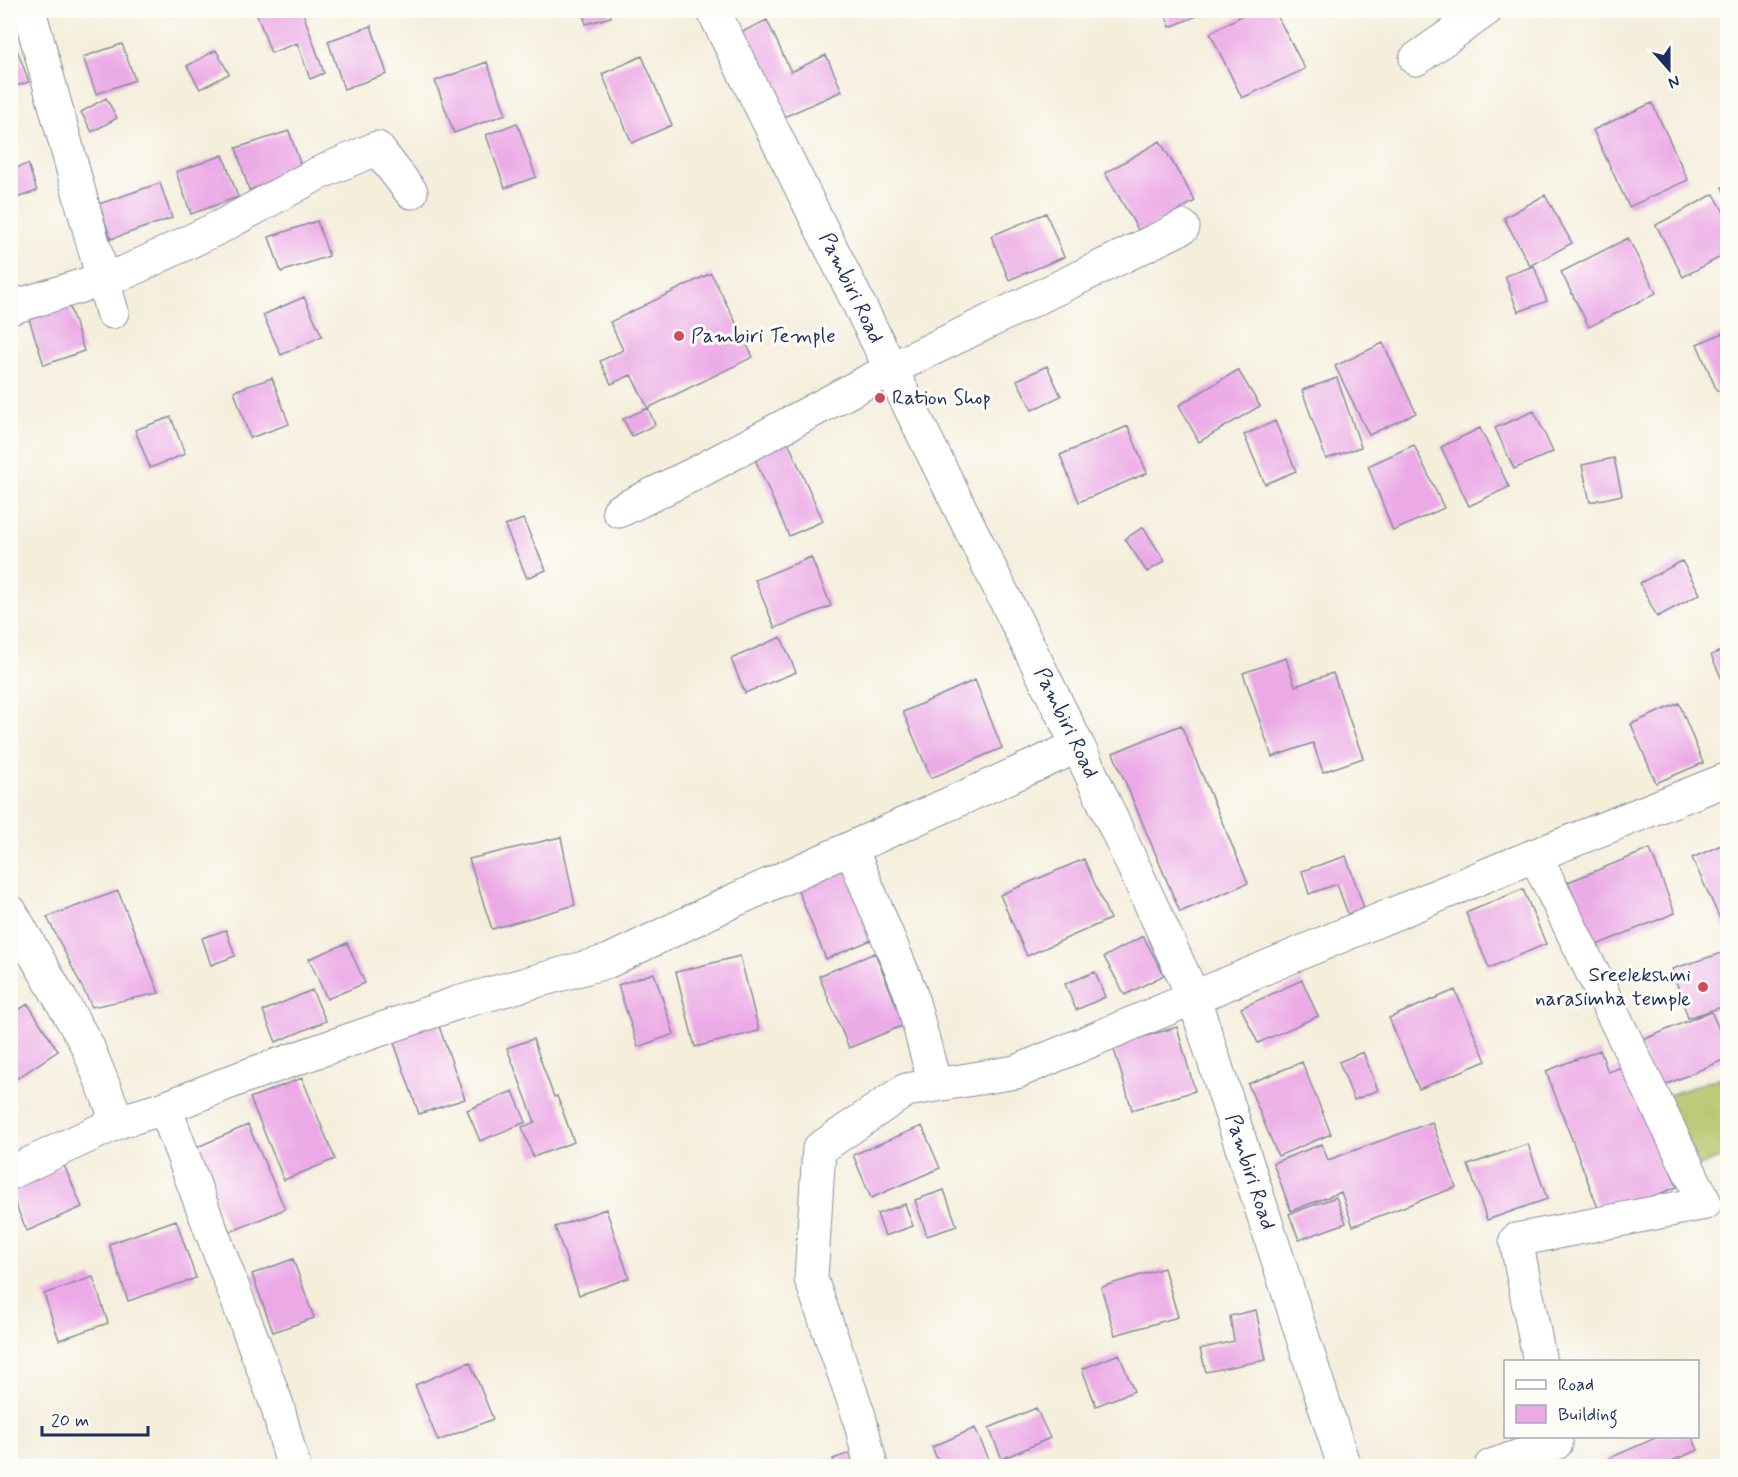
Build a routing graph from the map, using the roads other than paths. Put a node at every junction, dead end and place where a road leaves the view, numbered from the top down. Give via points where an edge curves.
1 (24, 10) edge
2 (29, 10) edge
3 (713, 10) edge
4 (1486, 10) edge
5 (10, 15) edge
6 (1416, 59) dead end
7 (411, 192) dead end
8 (1183, 227) dead end
9 (103, 279) junction
10 (10, 308) edge
11 (112, 312) dead end
12 (891, 369) junction
13 (619, 511) dead end
14 (1078, 746) junction
15 (1728, 778) edge
16 (851, 848) junction
17 (1536, 855) junction
18 (10, 911) edge
19 (1194, 998) junction
20 (935, 1084) junction
21 (165, 1108) junction
22 (118, 1122) junction
23 (10, 1173) edge
24 (1540, 1360) edge
25 (1554, 1438) edge
26 (293, 1467) edge
27 (871, 1467) edge
28 (1344, 1467) edge
29 (1491, 1467) edge

1 - 5 street
2 - 9 street
3 - 12 street, Pambiri Road
4 - 6 street
7 - 9 street via 377,148 317,174 126,272
8 - 12 street
9 - 10 street
9 - 11 street
12 - 13 street
12 - 14 street, Pambiri Road
14 - 16 street
14 - 19 street, Pambiri Road
15 - 17 street
16 - 20 street via 910,991
16 - 21 street via 609,961 457,1003
17 - 19 street
17 - 24 street via 1705,1203 1516,1240
18 - 22 street via 87,1045
19 - 20 street via 1016,1072
19 - 28 street, Pambiri Road
20 - 27 street via 906,1090 819,1149 811,1279 859,1416
21 - 22 street
21 - 26 street via 277,1405
22 - 23 street
25 - 29 street via 1556,1443

